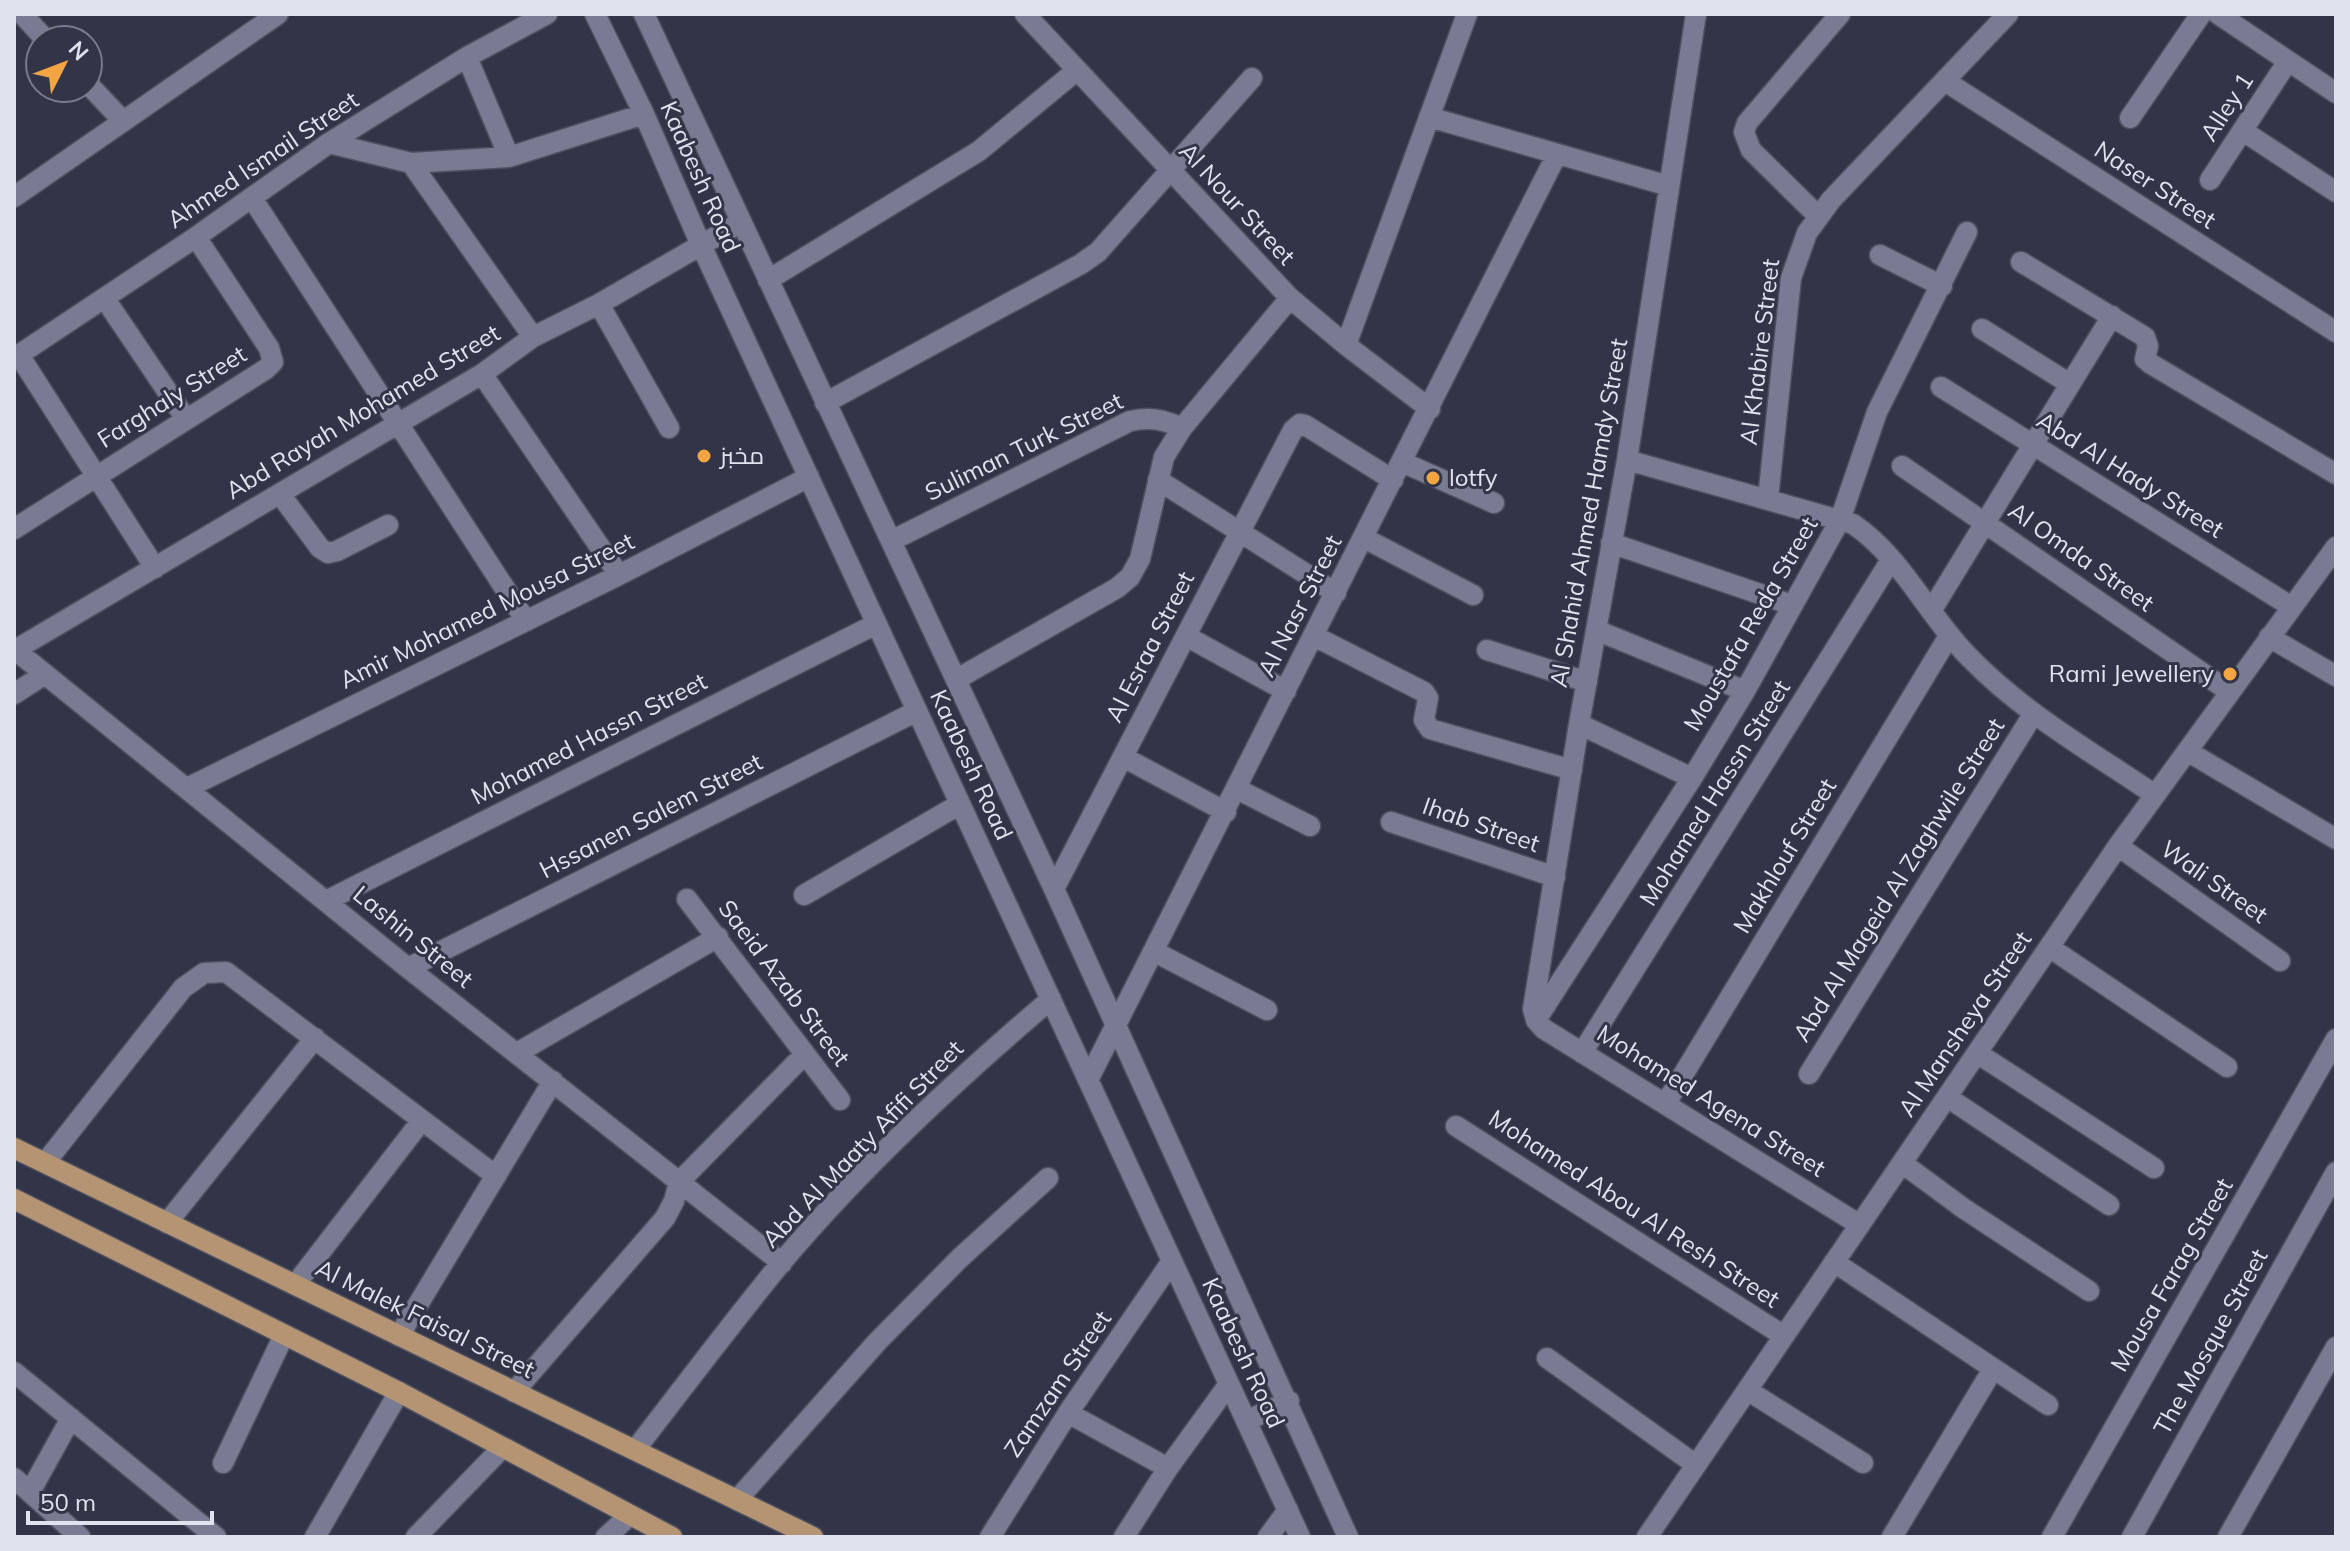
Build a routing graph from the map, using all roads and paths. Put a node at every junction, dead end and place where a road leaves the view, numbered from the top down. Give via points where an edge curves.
1 (278, 14) edge
2 (547, 14) edge
3 (595, 14) edge
4 (644, 14) edge
5 (1025, 14) edge
6 (1467, 14) edge
7 (1696, 14) edge
8 (1840, 14) edge
9 (2008, 14) edge
10 (2201, 14) edge
11 (2218, 14) edge
12 (467, 57) junction
13 (2288, 61) junction
14 (1076, 71) junction
15 (1252, 78) dead end
16 (1945, 81) junction
17 (2336, 93) edge
18 (104, 101) edge
19 (644, 114) junction
20 (1429, 117) junction
21 (2130, 118) dead end
22 (123, 121) junction
23 (2243, 131) junction
24 (329, 143) junction
25 (1557, 154) junction
26 (509, 157) junction
27 (411, 163) junction
28 (1170, 170) junction
29 (2210, 180) dead end
30 (1669, 186) junction
31 (2336, 192) edge
32 (14, 197) edge
33 (252, 198) junction
34 (1818, 216) junction
35 (741, 222) junction
36 (1967, 232) dead end
37 (196, 237) junction
38 (701, 245) junction
39 (1880, 255) dead end
40 (2021, 262) dead end
41 (768, 280) junction
42 (1942, 286) junction
43 (1290, 298) junction
44 (105, 299) junction
45 (599, 304) junction
46 (2112, 316) junction
47 (1982, 329) dead end
48 (2336, 332) edge
49 (533, 337) junction
50 (1346, 345) junction
51 (16, 357) edge
52 (482, 374) junction
53 (2070, 384) junction
54 (1941, 387) dead end
55 (825, 403) junction
56 (1430, 409) junction
57 (186, 419) junction
58 (398, 424) junction
59 (669, 428) dead end
60 (1182, 428) junction
61 (2033, 445) junction
62 (1627, 460) junction
63 (1902, 466) dead end
64 (1398, 471) junction
65 (2336, 474) edge
66 (95, 476) junction
67 (809, 477) junction
68 (1158, 480) junction
69 (280, 494) junction
70 (1768, 499) junction
71 (1494, 503) dead end
72 (1840, 520) junction
73 (1985, 523) junction
74 (388, 525) dead end
75 (14, 529) edge
76 (1240, 532) junction
77 (1364, 538) junction
78 (891, 541) junction
79 (1611, 543) junction
80 (2336, 547) edge
81 (1891, 560) junction
82 (155, 568) junction
83 (619, 575) junction
84 (1336, 593) junction
85 (1473, 595) dead end
86 (1792, 605) junction
87 (2292, 607) junction
88 (1931, 611) junction
89 (526, 621) junction
90 (876, 624) junction
91 (1596, 630) junction
92 (1186, 636) junction
93 (1314, 636) junction
94 (1949, 636) junction
95 (2269, 637) junction
96 (15, 650) edge
97 (1487, 650) dead end
98 (45, 674) junction
99 (2336, 676) edge
100 (957, 679) junction
101 (1587, 682) junction
102 (1286, 691) junction
103 (1745, 691) junction
104 (2230, 692) junction
105 (14, 694) edge
106 (917, 711) junction
107 (2034, 713) junction
108 (1579, 724) junction
109 (2187, 751) junction
110 (1123, 757) junction
111 (1572, 770) junction
112 (1692, 778) junction
113 (187, 788) junction
114 (1237, 789) junction
115 (2155, 795) junction
116 (960, 804) junction
117 (1226, 812) junction
118 (1391, 822) dead end
119 (1310, 826) dead end
120 (2336, 839) edge
121 (2118, 846) junction
122 (1555, 877) junction
123 (1054, 889) junction
124 (804, 895) dead end
125 (687, 899) dead end
126 (326, 901) junction
127 (718, 937) junction
128 (2049, 947) junction
129 (1155, 952) junction
130 (2280, 961) dead end
131 (408, 968) junction
132 (1051, 999) junction
133 (1267, 1010) dead end
134 (1536, 1020) junction
135 (1116, 1029) junction
136 (315, 1038) junction
137 (2336, 1039) edge
138 (517, 1053) junction
139 (1582, 1053) junction
140 (1977, 1053) junction
141 (805, 1054) junction
142 (2227, 1067) dead end
143 (1809, 1074) dead end
144 (1088, 1080) junction
145 (553, 1081) junction
146 (1947, 1097) junction
147 (840, 1100) dead end
148 (1666, 1103) junction
149 (422, 1120) junction
150 (1456, 1126) dead end
151 (14, 1148) edge
152 (45, 1163) junction
153 (1902, 1163) junction
154 (2154, 1168) dead end
155 (2336, 1172) edge
156 (496, 1176) junction
157 (1048, 1178) dead end
158 (679, 1182) junction
159 (2109, 1205) dead end
160 (18, 1206) edge
161 (167, 1223) junction
162 (1860, 1225) junction
163 (1172, 1261) junction
164 (1834, 1262) junction
165 (782, 1263) junction
166 (295, 1285) junction
167 (2089, 1291) dead end
168 (284, 1335) junction
169 (399, 1336) junction
170 (1784, 1336) junction
171 (2336, 1347) edge
172 (1547, 1358) dead end
173 (1993, 1369) junction
174 (14, 1372) edge
175 (1229, 1384) junction
176 (1747, 1390) junction
177 (399, 1392) junction
178 (514, 1392) junction
179 (1289, 1401) junction
180 (2048, 1405) dead end
181 (1068, 1413) junction
182 (71, 1418) junction
183 (1246, 1421) junction
184 (502, 1448) junction
185 (635, 1450) junction
186 (223, 1463) dead end
187 (1863, 1463) dead end
188 (1696, 1465) junction
189 (1168, 1468) junction
190 (14, 1478) edge
191 (30, 1492) junction
192 (737, 1500) junction
193 (1288, 1510) junction
194 (629, 1516) junction
195 (80, 1537) edge
196 (216, 1537) edge
197 (315, 1537) edge
198 (416, 1537) edge
199 (606, 1537) edge
200 (672, 1537) edge
201 (813, 1537) edge
202 (990, 1537) edge
203 (1124, 1537) edge
204 (1268, 1537) edge
205 (1300, 1537) edge
206 (1348, 1537) edge
207 (1647, 1537) edge
208 (1892, 1537) edge
209 (2052, 1537) edge
210 (2132, 1537) edge
211 (2228, 1537) edge

1 - 22 street
2 - 12 street, Ahmed Ismail Street
3 - 19 street, Kaabesh Road
4 - 35 street, Kaabesh Road
5 - 14 street, Al Nour Street
6 - 20 street
7 - 30 street, Al Shahid Ahmed Hamdy Street
8 - 34 street via 1744,132 1751,150
9 - 16 street, Al Khabire Street
10 - 21 street
11 - 13 street
12 - 24 street, Ahmed Ismail Street
12 - 26 street
13 - 17 street
13 - 23 street, Alley 1
14 - 28 street, Al Nour Street
14 - 41 street via 979,151
15 - 28 street
16 - 34 street, Al Khabire Street
16 - 48 street, Naser Street
18 - 22 street
19 - 26 street
19 - 38 street, Kaabesh Road
20 - 25 street
20 - 50 street
22 - 32 street
23 - 29 street, Alley 1
23 - 31 street
24 - 27 street
24 - 33 street, Ahmed Ismail Street
25 - 30 street
25 - 56 street, Al Nasr Street
26 - 27 street
27 - 49 street
28 - 43 street, Al Nour Street
28 - 55 street via 1098,252 1081,264
30 - 62 street, Al Shahid Ahmed Hamdy Street
33 - 37 street, Ahmed Ismail Street
33 - 58 street
34 - 70 street, Al Khabire Street via 1791,278
35 - 38 street, Abd Rayah Mohamed Street
35 - 41 street, Kaabesh Road
36 - 42 street, Moustafa Reda Street
37 - 44 street, Ahmed Ismail Street
37 - 57 street, Farghaly Street via 273,362
38 - 45 street, Abd Rayah Mohamed Street
38 - 67 street, Kaabesh Road
39 - 42 street
40 - 46 street
41 - 55 street, Kaabesh Road
42 - 72 street, Moustafa Reda Street via 1877,412
43 - 50 street, Al Nour Street
43 - 60 street
44 - 51 street, Ahmed Ismail Street
44 - 57 street
45 - 49 street, Abd Rayah Mohamed Street
45 - 59 street
46 - 53 street
46 - 65 street via 2145,337 2145,359 2151,364
47 - 53 street
49 - 52 street, Abd Rayah Mohamed Street
50 - 56 street, Al Nour Street
51 - 66 street
52 - 58 street, Abd Rayah Mohamed Street
52 - 83 street
53 - 61 street
54 - 61 street, Abd Al Hady Street
55 - 78 street, Kaabesh Road
56 - 64 street, Al Nasr Street
57 - 66 street, Farghaly Street
58 - 69 street, Abd Rayah Mohamed Street
58 - 89 street
60 - 68 street via 1164,457
60 - 78 street, Suliman Turk Street via 1162,419 1130,421
61 - 73 street
61 - 87 street, Abd Al Hady Street
62 - 70 street
62 - 79 street, Al Shahid Ahmed Hamdy Street
63 - 73 street, Al Omda Street
64 - 71 street
64 - 76 street, Al Esraa Street via 1300,424
64 - 77 street, Al Nasr Street
66 - 75 street, Farghaly Street
66 - 82 street
67 - 83 street, Amir Mohamed Mousa Street
67 - 90 street, Kaabesh Road
68 - 76 street
68 - 100 street via 1140,559 1130,577
69 - 74 street via 328,553
69 - 82 street, Abd Rayah Mohamed Street
70 - 72 street
72 - 81 street via 1867,533
72 - 86 street, Moustafa Reda Street
73 - 88 street
73 - 104 street, Al Omda Street
76 - 84 street
76 - 92 street, Al Esraa Street
77 - 84 street, Al Nasr Street
77 - 85 street
78 - 100 street, Kaabesh Road
79 - 86 street
79 - 91 street, Al Shahid Ahmed Hamdy Street
80 - 87 street, Al Mansheya Street
81 - 88 street
81 - 139 street, Mohamed Hassn Street
82 - 96 street, Abd Rayah Mohamed Street
83 - 89 street, Amir Mohamed Mousa Street
84 - 93 street, Al Nasr Street
86 - 103 street, Moustafa Reda Street
87 - 95 street, Al Mansheya Street
88 - 94 street
89 - 113 street, Amir Mohamed Mousa Street
90 - 106 street, Kaabesh Road
90 - 126 street, Mohamed Hassn Street
91 - 101 street, Al Shahid Ahmed Hamdy Street
91 - 103 street
92 - 102 street
92 - 110 street, Al Esraa Street
93 - 102 street, Al Nasr Street
93 - 111 street via 1424,692 1424,720 1430,729
94 - 107 street
94 - 148 street, Makhlouf Street
95 - 99 street
95 - 104 street, Al Mansheya Street
96 - 98 street, Lashin Street
97 - 101 street
98 - 105 street
98 - 113 street, Lashin Street
100 - 123 street, Kaabesh Road
101 - 108 street, Al Shahid Ahmed Hamdy Street
102 - 114 street, Al Nasr Street
103 - 112 street, Moustafa Reda Street
104 - 109 street, Al Mansheya Street
106 - 116 street, Kaabesh Road
106 - 131 street, Hssanen Salem Street
107 - 115 street
107 - 143 street, Abd Al Mageid Al Zaghwile Street
108 - 111 street, Al Shahid Ahmed Hamdy Street
108 - 112 street
109 - 115 street, Al Mansheya Street
109 - 120 street
110 - 117 street
110 - 123 street, Al Esraa Street
111 - 122 street, Al Shahid Ahmed Hamdy Street
112 - 134 street, Moustafa Reda Street
113 - 126 street, Lashin Street
114 - 117 street, Al Nasr Street
114 - 119 street
115 - 121 street, Al Mansheya Street
116 - 124 street
116 - 132 street, Kaabesh Road
117 - 129 street, Al Nasr Street
118 - 122 street, Ihab Street
121 - 128 street, Al Mansheya Street
121 - 130 street, Wali Street
122 - 134 street, Al Shahid Ahmed Hamdy Street via 1533,1009
123 - 135 street, Kaabesh Road
125 - 127 street, Saeid Azab Street
126 - 131 street, Lashin Street
127 - 138 street
127 - 141 street, Saeid Azab Street
128 - 140 street, Al Mansheya Street
128 - 142 street
129 - 133 street
129 - 135 street, Al Nasr Street
131 - 138 street, Lashin Street
132 - 144 street, Kaabesh Road
132 - 165 street, Abd Al Maaty Afifi Street via 923,1113
134 - 139 street, Mohamed Agena Street
135 - 144 street, Al Nasr Street
135 - 179 street, Kaabesh Road
136 - 149 street
136 - 152 street via 226,972 204,973 183,988
136 - 161 street
137 - 209 street, Mousa Farag Street
138 - 145 street, Lashin Street
139 - 148 street, Mohamed Agena Street
140 - 146 street, Al Mansheya Street
140 - 154 street
141 - 147 street, Saeid Azab Street
141 - 158 street
144 - 163 street, Kaabesh Road
145 - 156 street
145 - 158 street, Lashin Street
146 - 153 street, Al Mansheya Street
146 - 159 street
148 - 162 street, Mohamed Agena Street
149 - 156 street
149 - 166 street
150 - 170 street, Mohamed Abou Al Resh Street
151 - 152 main road, Al Malek Faisal Street
152 - 161 main road, Al Malek Faisal Street
153 - 162 street, Al Mansheya Street
153 - 167 street
155 - 210 street, The Mosque Street
156 - 169 street
157 - 192 street via 887,1331
158 - 165 street, Lashin Street
158 - 178 street via 665,1218
160 - 168 main road
161 - 166 main road, Al Malek Faisal Street
162 - 164 street, Al Mansheya Street
163 - 175 street, Kaabesh Road
163 - 181 street, Zamzam Street
164 - 170 street, Al Mansheya Street
164 - 173 street
165 - 185 street, Abd Al Maaty Afifi Street
166 - 169 main road, Al Malek Faisal Street
168 - 177 main road
168 - 186 street
169 - 178 main road, Al Malek Faisal Street
170 - 176 street, Al Mansheya Street
171 - 211 street
172 - 188 street
173 - 180 street
173 - 208 street
174 - 182 street
175 - 183 street, Kaabesh Road
175 - 189 street
176 - 187 street
176 - 188 street, Al Mansheya Street
177 - 184 main road
177 - 197 street
178 - 185 main road, Al Malek Faisal Street
179 - 183 street
179 - 206 street, Kaabesh Road
181 - 189 street
181 - 202 street, Zamzam Street
182 - 191 street
182 - 196 street
183 - 193 street, Kaabesh Road
184 - 194 main road
184 - 198 street
185 - 192 main road, Al Malek Faisal Street
188 - 207 street, Al Mansheya Street
189 - 203 street
190 - 191 street
191 - 195 street
192 - 201 main road, Al Malek Faisal Street
193 - 204 street
193 - 205 street, Kaabesh Road
194 - 199 street
194 - 200 main road

